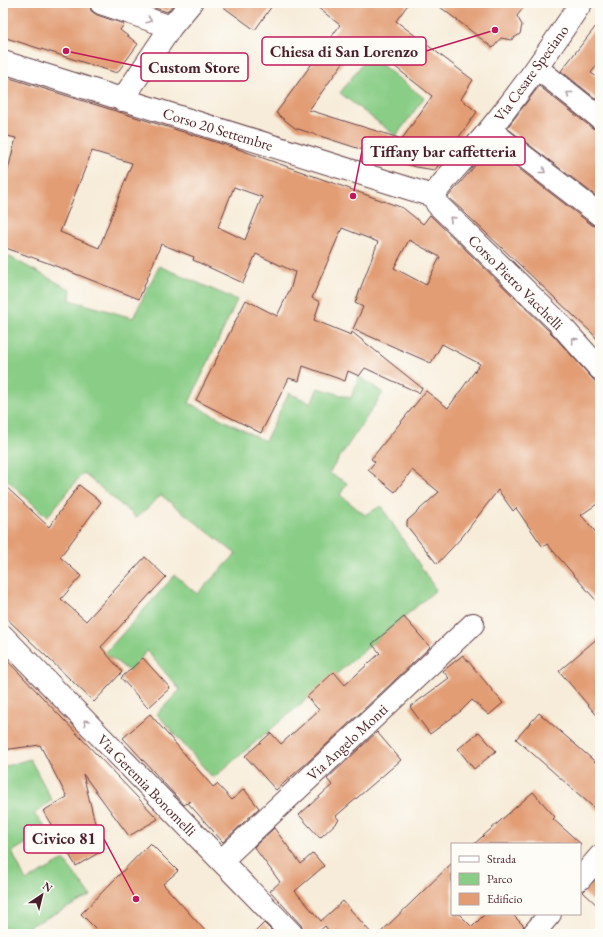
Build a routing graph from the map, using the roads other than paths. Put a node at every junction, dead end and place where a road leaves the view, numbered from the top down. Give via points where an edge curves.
1 (101, 3) edge
2 (192, 3) edge
3 (581, 3) edge
4 (171, 27) junction
5 (3, 62) edge
6 (537, 68) junction
7 (122, 100) junction
8 (600, 118) edge
9 (490, 130) junction
10 (433, 196) junction
11 (600, 215) edge
12 (600, 369) edge
13 (473, 624) dead end
14 (3, 636) edge
15 (600, 856) edge
16 (220, 861) junction
17 (581, 878) edge
18 (549, 915) edge
19 (292, 934) edge
20 (533, 934) edge

1 -> 4 street
2 - 4 street
3 - 6 street, Via Cesare Speciano
4 - 7 street
5 - 7 street, Corso 20 Settembre
8 -> 6 street
6 - 9 street, Via Cesare Speciano
7 - 10 street, Corso 20 Settembre
9 - 10 street, Via Cesare Speciano via 442,182
9 -> 11 street
12 -> 10 street, Corso Pietro Vacchelli via 556,320 437,204
13 - 16 street, Via Angelo Monti
16 -> 14 street, Via Geremia Bonomelli
15 - 17 street
16 - 19 street, Via Geremia Bonomelli
18 - 20 street

